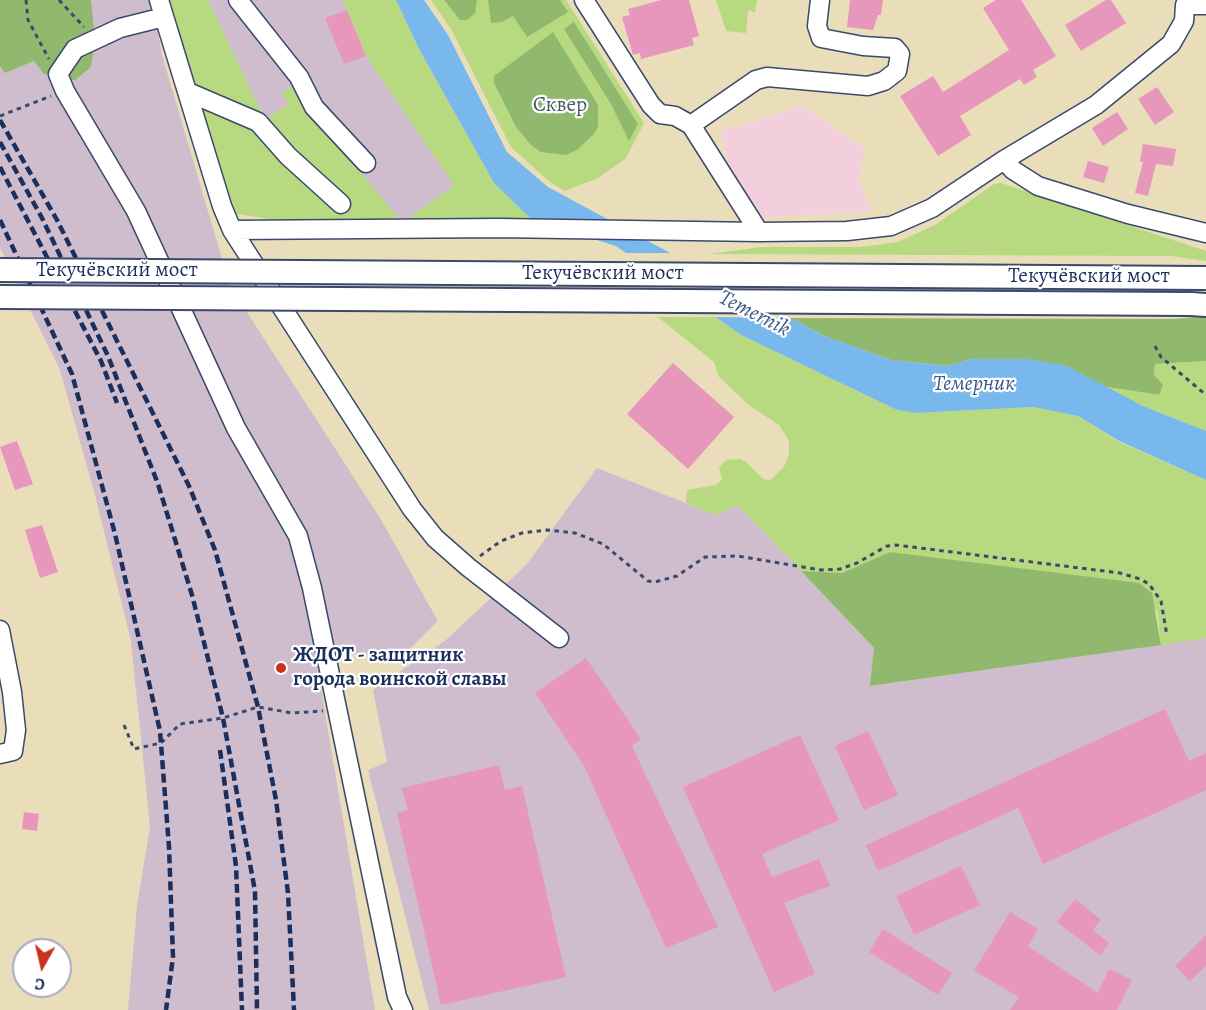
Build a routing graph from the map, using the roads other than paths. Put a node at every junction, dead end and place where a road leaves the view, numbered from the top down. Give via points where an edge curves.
1 (238, 0) edge
2 (584, 0) edge
3 (820, 0) edge
4 (1184, 2) edge
5 (1206, 5) edge
6 (162, 8) edge
7 (188, 92) junction
8 (691, 125) junction
9 (1004, 160) junction
10 (366, 163) dead end
11 (341, 204) dead end
12 (232, 230) junction
13 (759, 232) junction
14 (1206, 233) edge
15 (0, 270) edge
16 (1206, 278) edge
17 (0, 297) edge
18 (1206, 304) edge
19 (0, 630) edge
20 (559, 638) dead end
21 (6, 752) edge
22 (403, 1010) edge

1 - 10 street via 299,77 314,107
2 - 8 street via 651,105 660,114 675,116
3 - 8 street via 817,26 821,38 895,48 900,54 897,71 868,86 767,77 756,80
4 - 5 street
4 - 9 street via 1184,21 1171,44 1096,105
6 - 7 street
6 - 22 street via 75,50 58,74 136,211 236,428 298,536 397,997
7 - 11 street via 258,122 288,156
7 - 12 street
8 - 13 street
9 - 13 street via 932,208 891,226
9 - 14 street via 1038,186
12 - 13 street via 499,228
12 - 20 street via 412,509 435,538
15 - 16 main road, Текучёвский мост, bridge
17 - 18 main road, Текучёвский мост, bridge
19 - 21 street via 16,730

